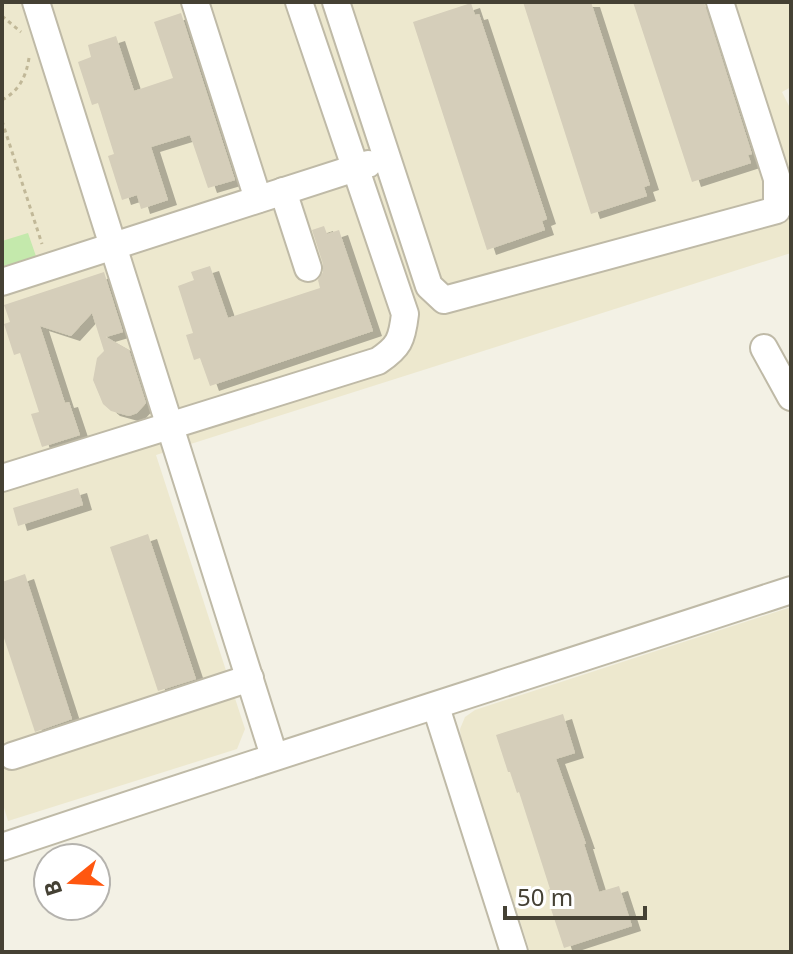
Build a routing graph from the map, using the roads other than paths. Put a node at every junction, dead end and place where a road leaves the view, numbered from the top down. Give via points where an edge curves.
1 (36, 2) edge
2 (195, 2) edge
3 (299, 2) edge
4 (336, 2) edge
5 (720, 2) edge
6 (387, 157) junction
7 (354, 168) junction
8 (283, 191) junction
9 (258, 199) junction
10 (114, 246) junction
11 (308, 268) dead end
12 (2, 282) edge
13 (764, 348) dead end
14 (791, 397) edge
15 (169, 425) junction
16 (2, 478) edge
17 (791, 590) edge
18 (250, 678) junction
19 (436, 707) junction
20 (12, 756) dead end
21 (274, 756) junction
22 (2, 847) edge
23 (514, 952) edge

1 - 10 street
2 - 9 street
3 - 7 street
4 - 6 street
5 - 6 street via 777,179 777,210 444,300 429,286
6 - 7 street
7 - 8 street
7 - 15 street via 405,314 396,349 378,361
8 - 9 street
8 - 11 street
9 - 10 street
10 - 12 street
10 - 15 street
13 - 14 street
15 - 16 street
15 - 18 street
17 - 19 street
18 - 20 street
18 - 21 street
19 - 21 street
19 - 23 street
21 - 22 street

